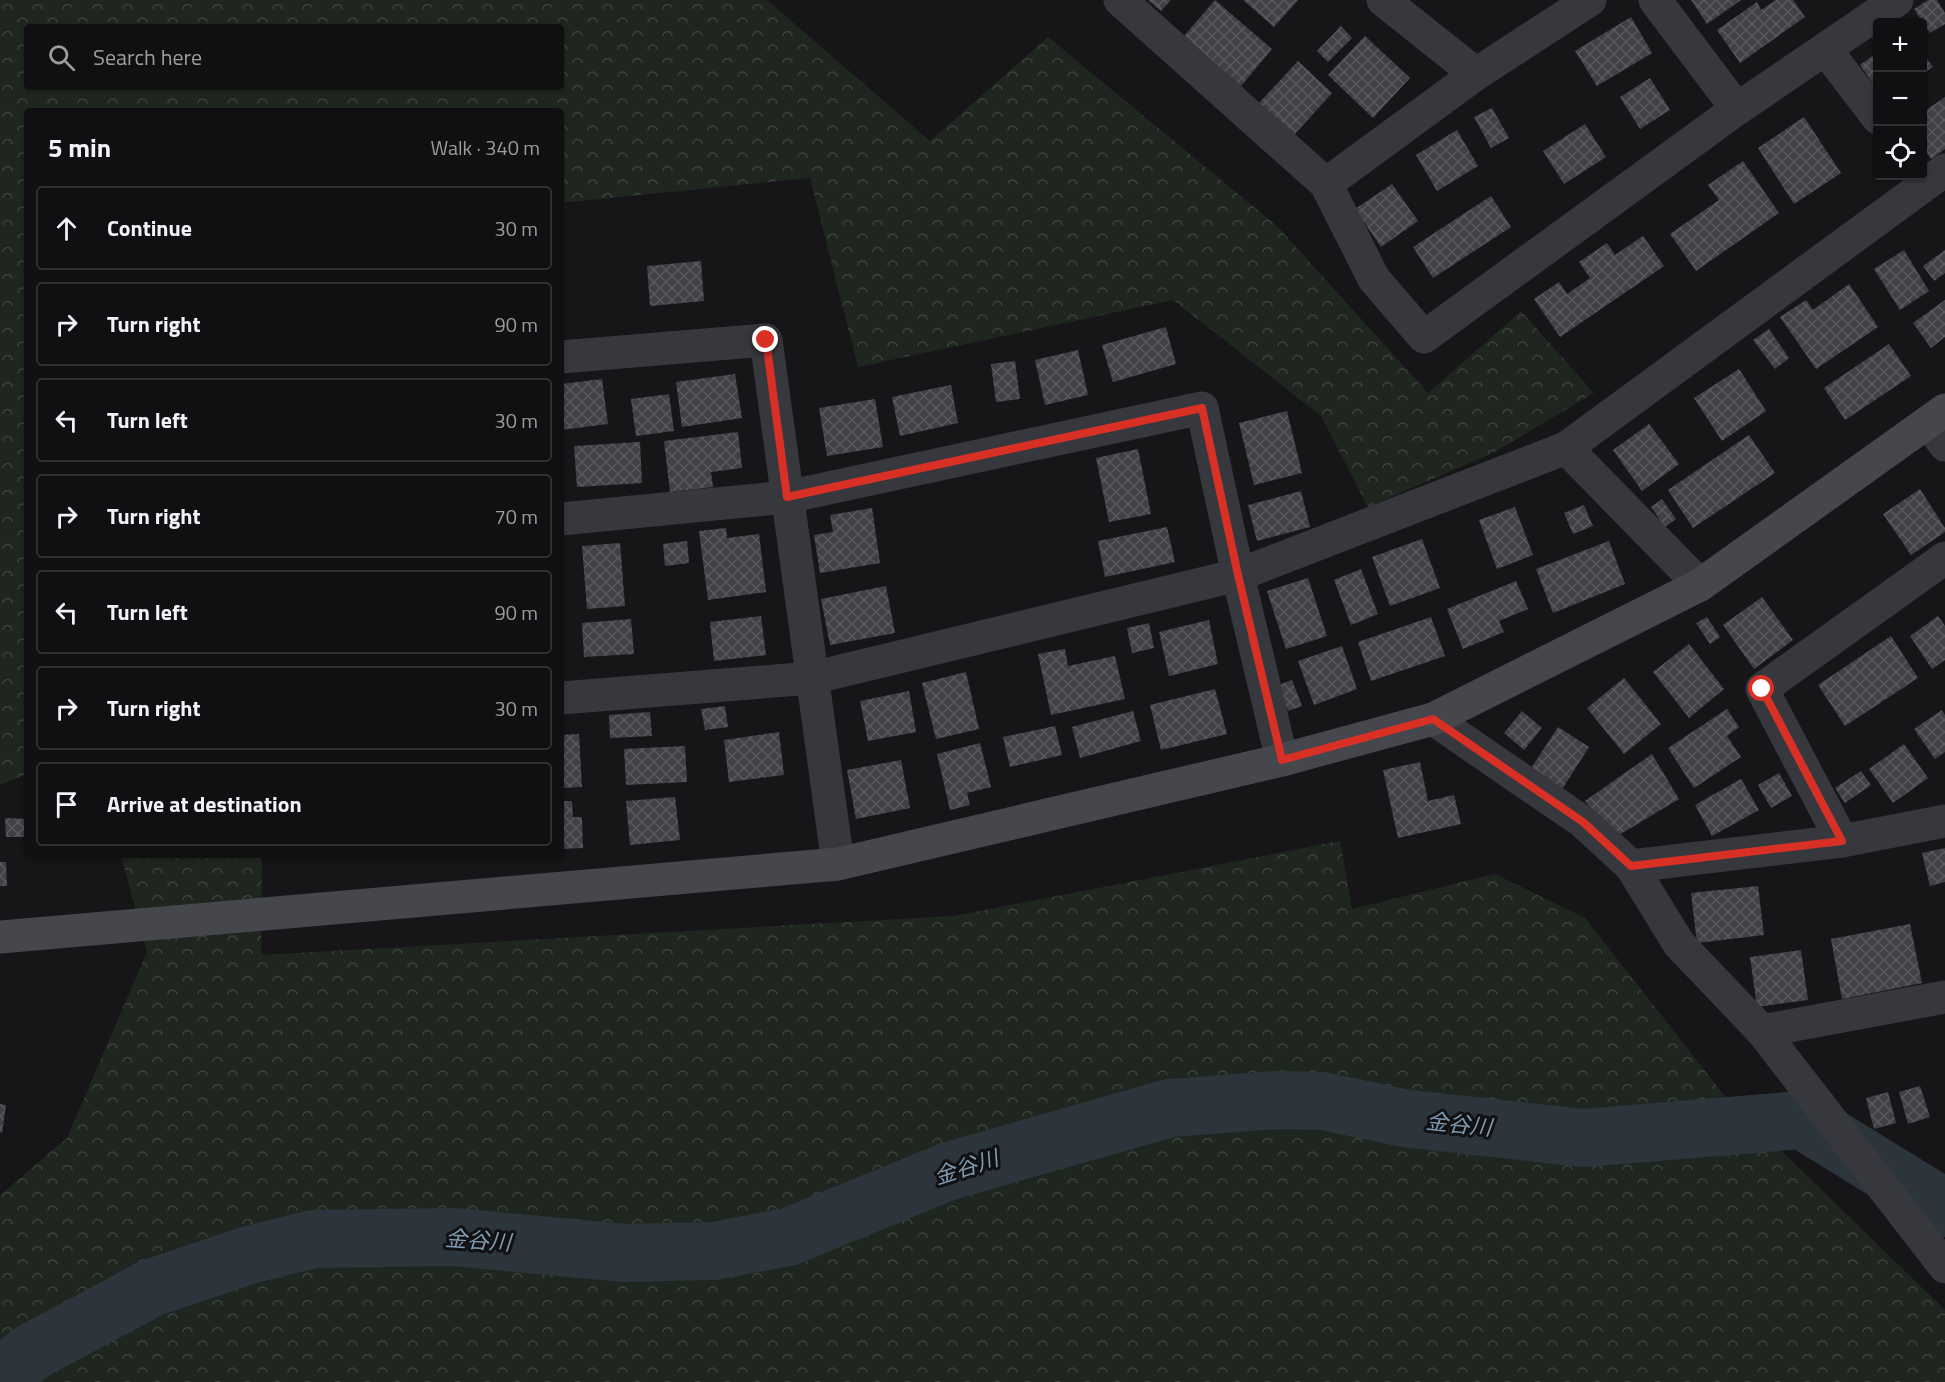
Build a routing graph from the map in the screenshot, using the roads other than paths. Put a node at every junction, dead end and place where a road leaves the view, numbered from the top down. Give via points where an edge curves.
1 (1120, 0) edge
2 (1383, 0) edge
3 (1590, 0) edge
4 (1655, 0) edge
5 (1897, 0) edge
6 (1826, 50) junction
7 (1476, 74) junction
8 (1737, 109) junction
9 (1873, 111) edge
10 (1930, 176) edge
11 (1326, 184) junction
12 (564, 357) edge
13 (1939, 426) edge
14 (1566, 448) junction
15 (787, 497) junction
16 (564, 519) edge
17 (1945, 558) edge
18 (1238, 575) junction
19 (1700, 585) junction
20 (812, 678) junction
21 (564, 698) edge
22 (1433, 719) junction
23 (1282, 760) junction
24 (1945, 821) edge
25 (1842, 841) junction
26 (838, 864) junction
27 (1631, 866) junction
28 (0, 937) edge
29 (1945, 997) edge
30 (1762, 1031) junction
31 (1945, 1267) edge

1 - 11 street
2 - 7 street
3 - 7 street
4 - 8 street
5 - 6 street
6 - 8 street
6 - 9 street
7 - 11 street
8 - 11 street via 1424,337 1374,279
10 - 14 street
12 - 15 street via 766,340
13 - 19 street
14 - 18 street
14 - 19 street
15 - 16 street
15 - 18 street via 1202,408
15 - 20 street
17 - 25 street via 1762,689
18 - 20 street
18 - 23 street
19 - 22 street
20 - 21 street
20 - 26 street
22 - 23 street
22 - 27 street via 1583,822
23 - 26 street
24 - 25 street
25 - 27 street
26 - 28 street
27 - 30 street via 1679,944
29 - 30 street
30 - 31 street

